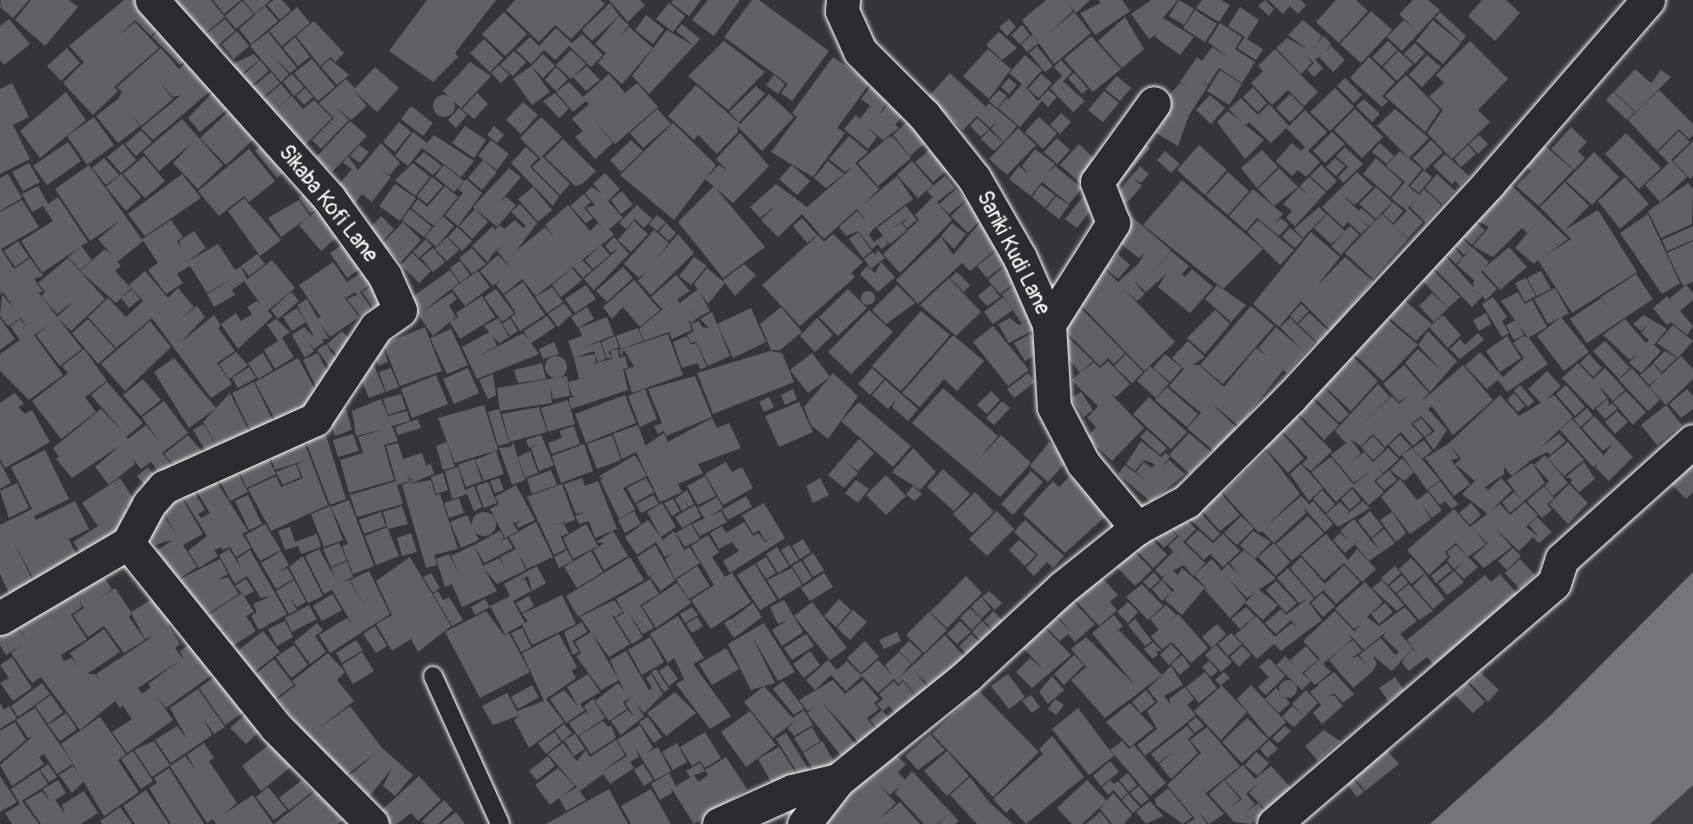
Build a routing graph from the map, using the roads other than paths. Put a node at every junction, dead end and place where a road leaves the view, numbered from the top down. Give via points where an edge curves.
1 (152, 0) edge
2 (843, 0) edge
3 (1648, 0) edge
4 (1154, 103) dead end
5 (1049, 324) junction
6 (1693, 441) edge
7 (1137, 528) junction
8 (128, 543) junction
9 (0, 618) edge
10 (433, 676) dead end
11 (838, 780) junction
12 (372, 824) edge
13 (500, 824) edge
14 (719, 824) edge
15 (804, 824) edge
16 (1274, 824) edge

1 - 8 street, Sikaba Kofi Lane via 329,198 384,276 400,310 364,342 315,419 164,487
2 - 5 street, Sariki Kudi Lane via 842,11 860,51 923,115 974,178 1020,258
3 - 7 street via 1488,184 1290,398 1187,501
4 - 5 street via 1097,182 1113,223
5 - 7 street, Sariki Kudi Lane via 1054,407 1083,463
6 - 16 street via 1562,559 1554,583
7 - 11 street
8 - 9 street
8 - 12 street via 276,727
10 - 13 lane
11 - 14 street via 792,791
11 - 15 street

